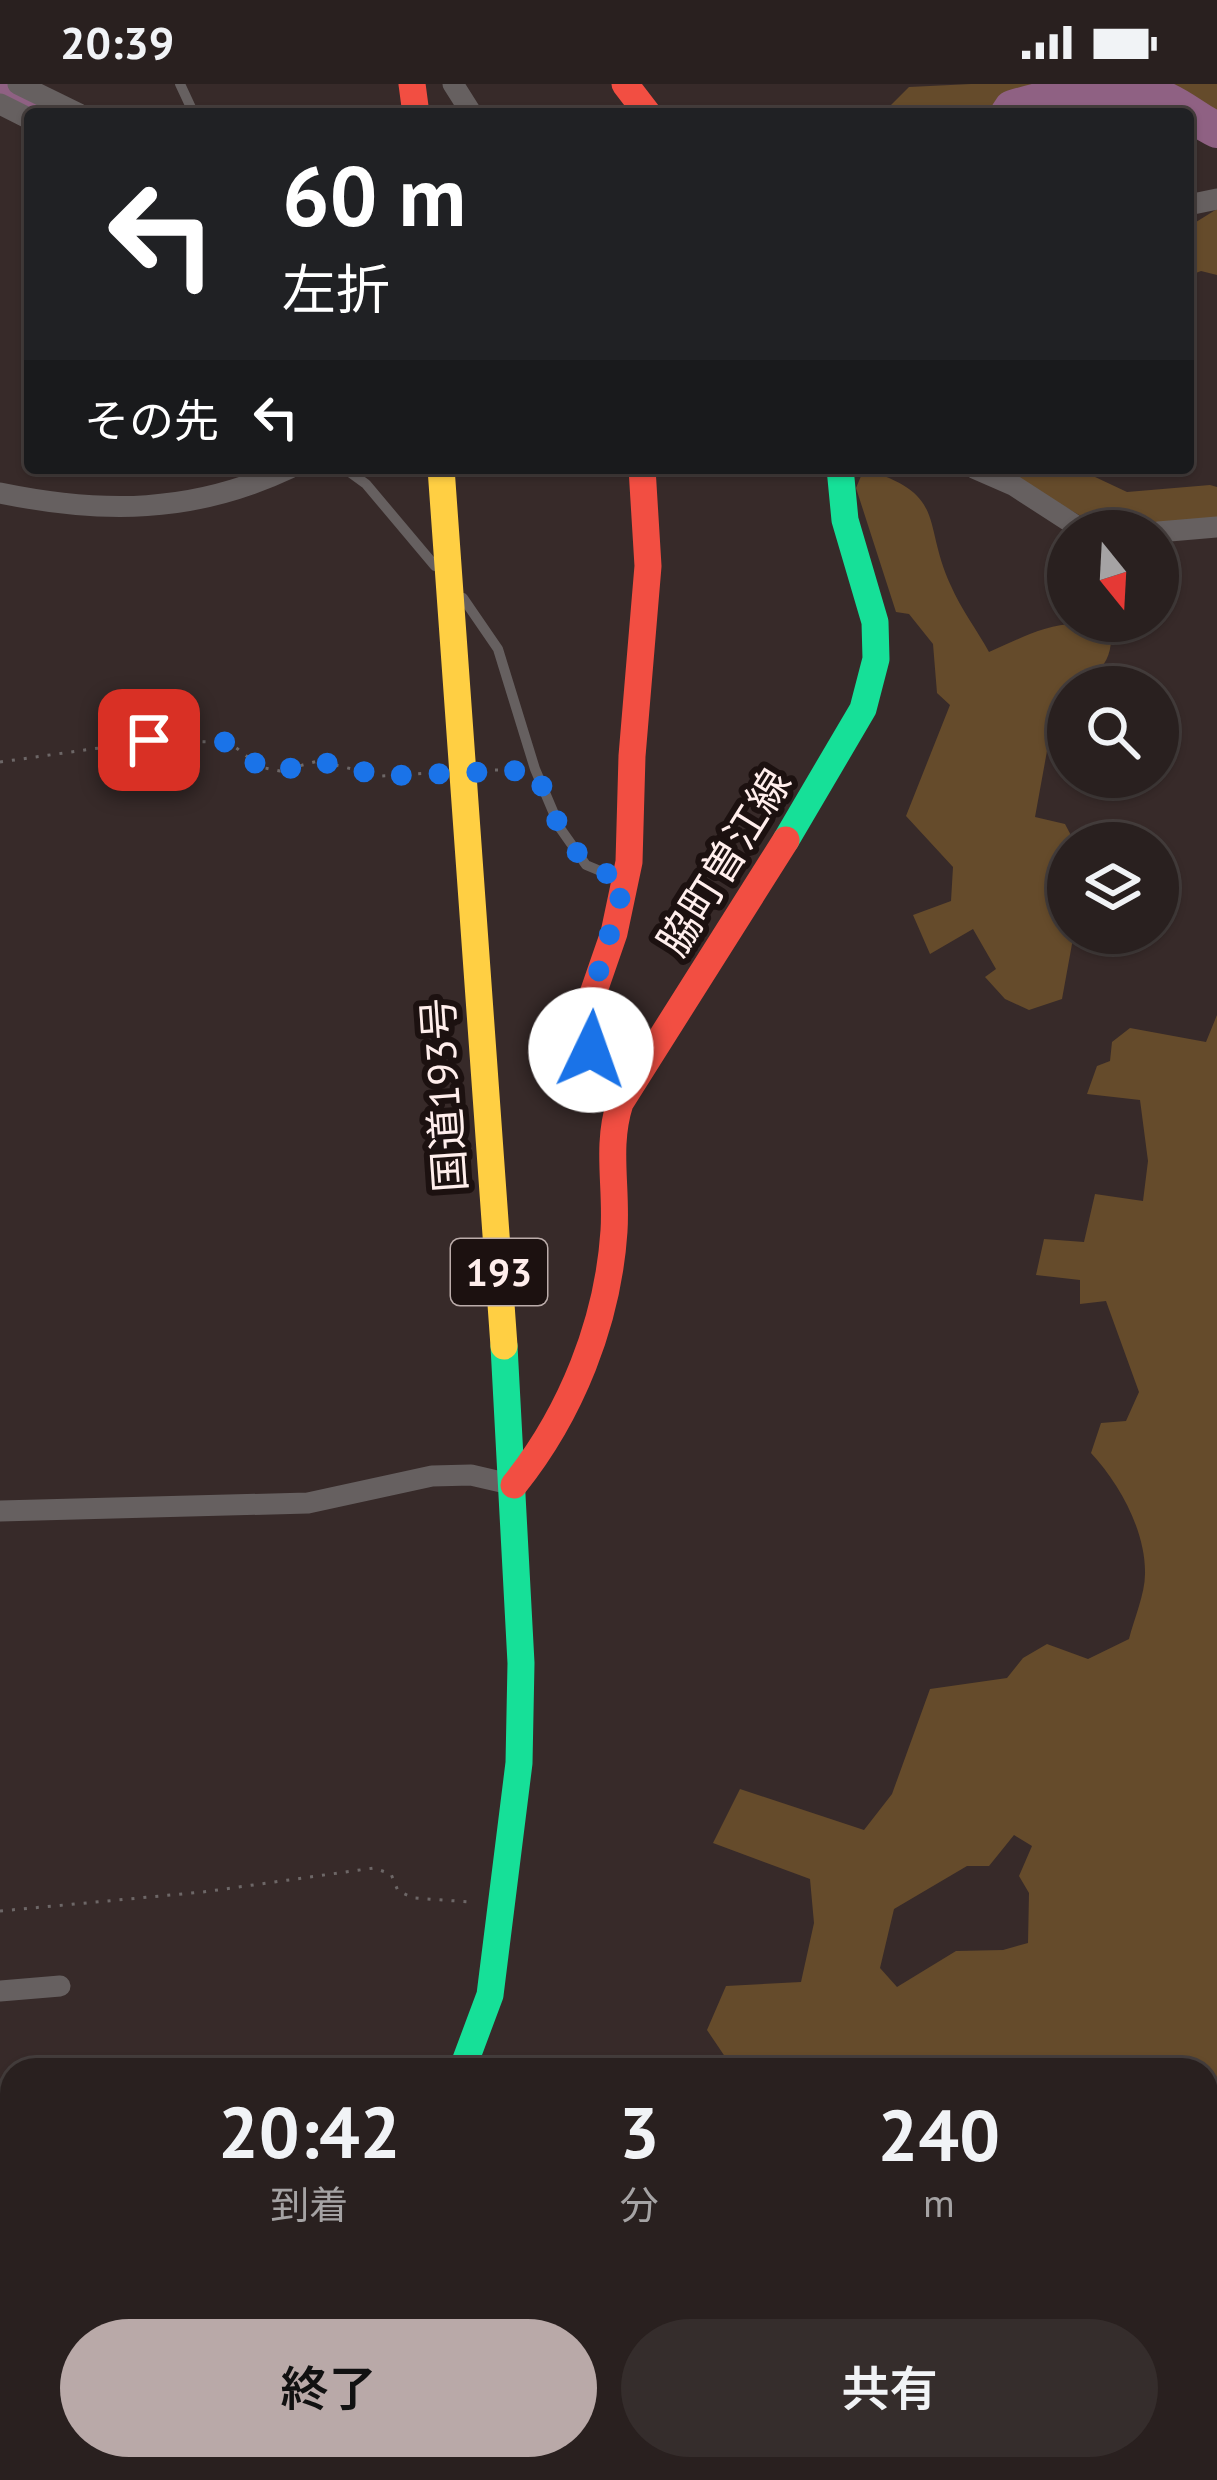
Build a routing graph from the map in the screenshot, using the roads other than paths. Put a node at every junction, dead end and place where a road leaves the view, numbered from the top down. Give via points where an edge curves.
1 (18, 84) edge
2 (625, 84) edge
3 (67, 108) edge
4 (643, 108) edge
5 (278, 474) edge
6 (352, 474) edge
7 (442, 474) edge
8 (642, 474) edge
9 (841, 474) edge
10 (988, 474) edge
11 (0, 493) edge
12 (1052, 510) edge
13 (1217, 527) edge
14 (1179, 530) edge
15 (450, 580) junction
16 (625, 881) junction
17 (620, 1103) junction
18 (514, 1484) junction
19 (0, 1511) edge
20 (60, 1986) dead end
21 (0, 1991) edge
22 (466, 2058) edge

1 - 3 street
2 - 4 main road
5 - 11 street via 253,486 111,510
6 - 15 lane
7 - 15 main road, 国道193号 / 193
8 - 16 main road via 648,566
9 - 17 main road, 脇町曽江線 via 845,520 875,622 863,710
10 - 12 street
13 - 14 street
15 - 16 lane via 498,649 560,828 586,865
15 - 18 main road, 国道193号 / 193
16 - 17 main road via 588,1008 591,1050
17 - 18 main road, 脇町曽江線 via 609,1146 611,1274 552,1428
18 - 19 street via 432,1476 308,1503
18 - 22 main road, 国道193号 / 193 via 519,1743 490,1995
20 - 21 street

